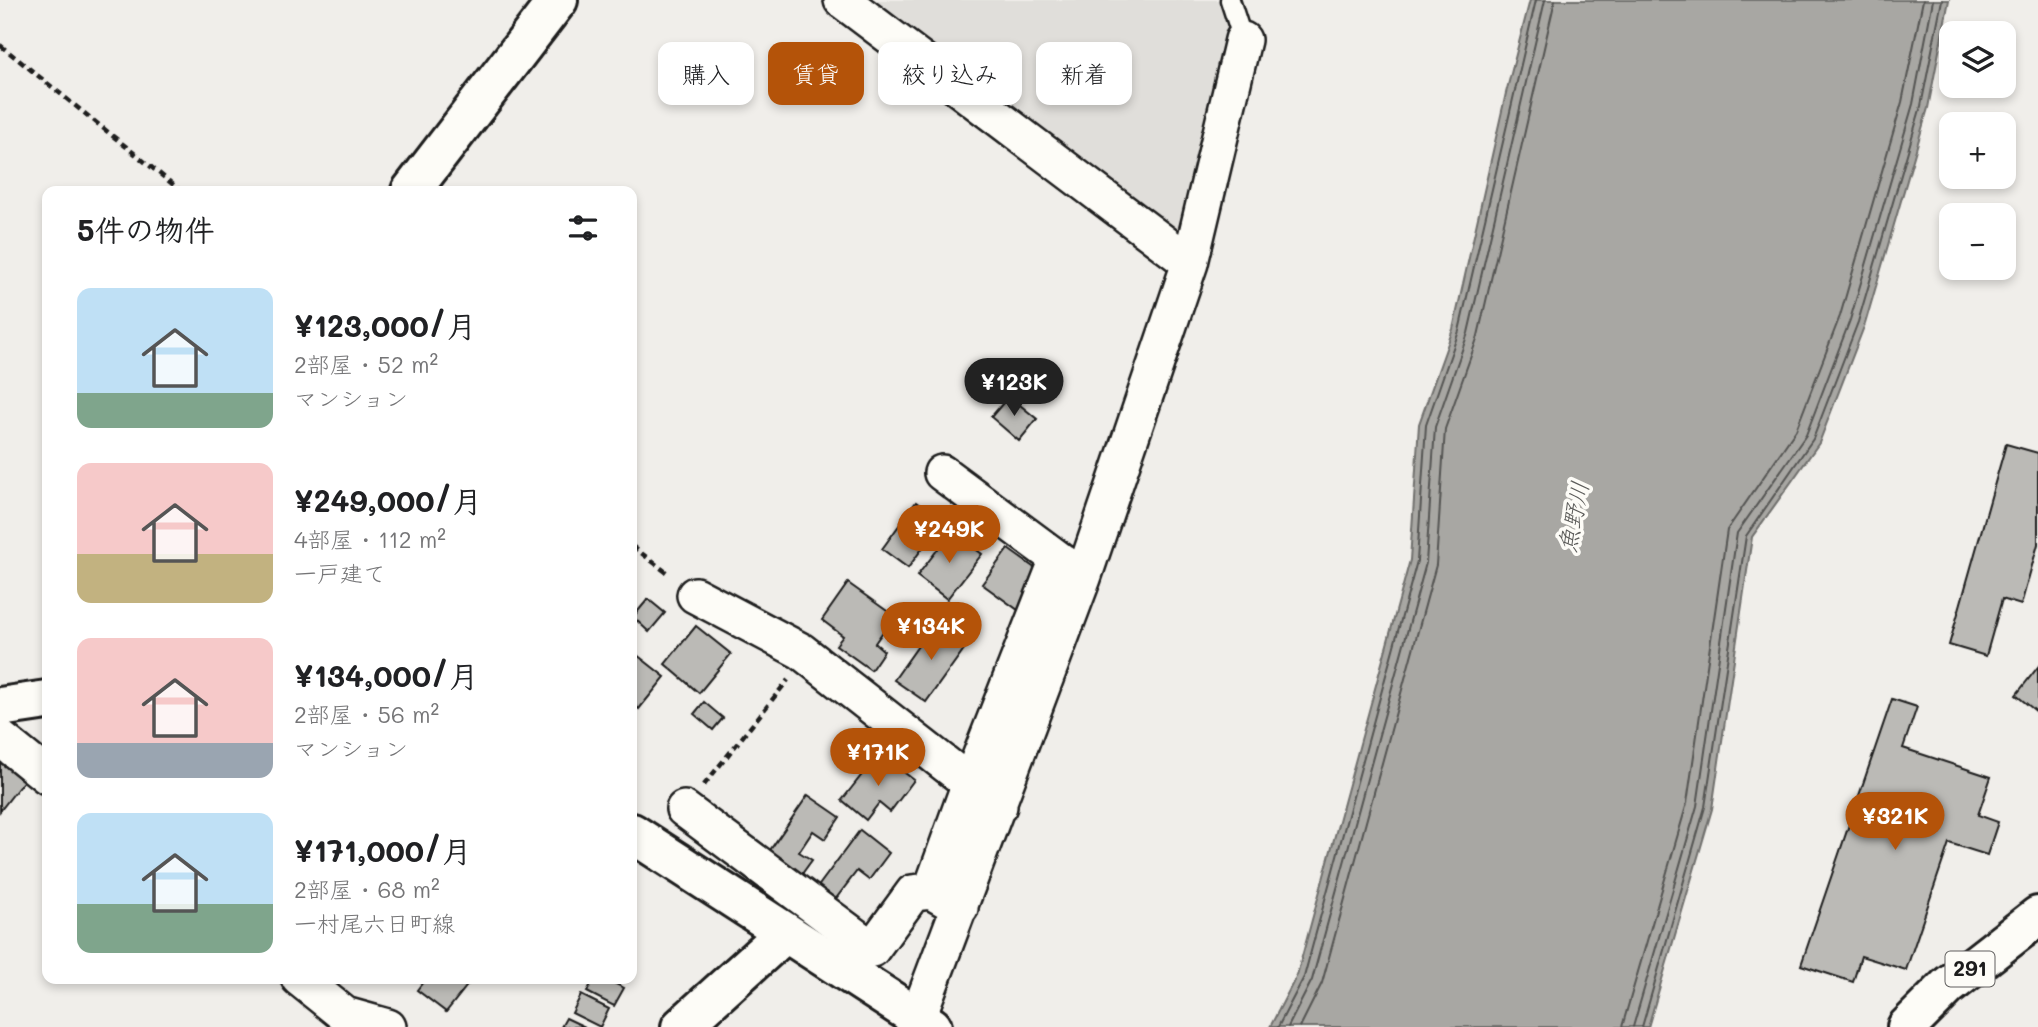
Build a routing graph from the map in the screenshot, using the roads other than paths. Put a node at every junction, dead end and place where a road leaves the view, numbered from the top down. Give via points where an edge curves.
1 (558, 0) edge
2 (842, 0) edge
3 (1230, 0) edge
4 (1243, 40) joint
5 (415, 186) edge
6 (1190, 263) junction
7 (942, 473) dead end
8 (1070, 569) junction
9 (695, 595) road end
10 (42, 701) edge
11 (0, 707) edge
12 (0, 738) edge
13 (42, 772) edge
14 (970, 783) junction
15 (999, 806) junction
16 (684, 809) road end
17 (637, 836) edge
18 (946, 900) junction
19 (2038, 916) edge
20 (785, 933) junction
21 (306, 984) edge
22 (922, 1024) edge
23 (388, 1027) edge
24 (681, 1027) edge
25 (1907, 1027) edge

1 - 5 main road
2 - 6 street
3 - 4 lane
4 - 6 street
6 - 8 street
7 - 8 street
8 - 14 street
8 - 15 street
9 - 14 street via 801,650
10 - 11 main road
12 - 13 street
14 - 15 street
14 - 18 street
15 - 18 street
16 - 18 street via 872,949 914,893
17 - 20 main road
18 - 22 street
19 - 25 main road, 291 via 1948,986
20 - 22 main road
20 - 24 main road
21 - 23 street via 345,1015

